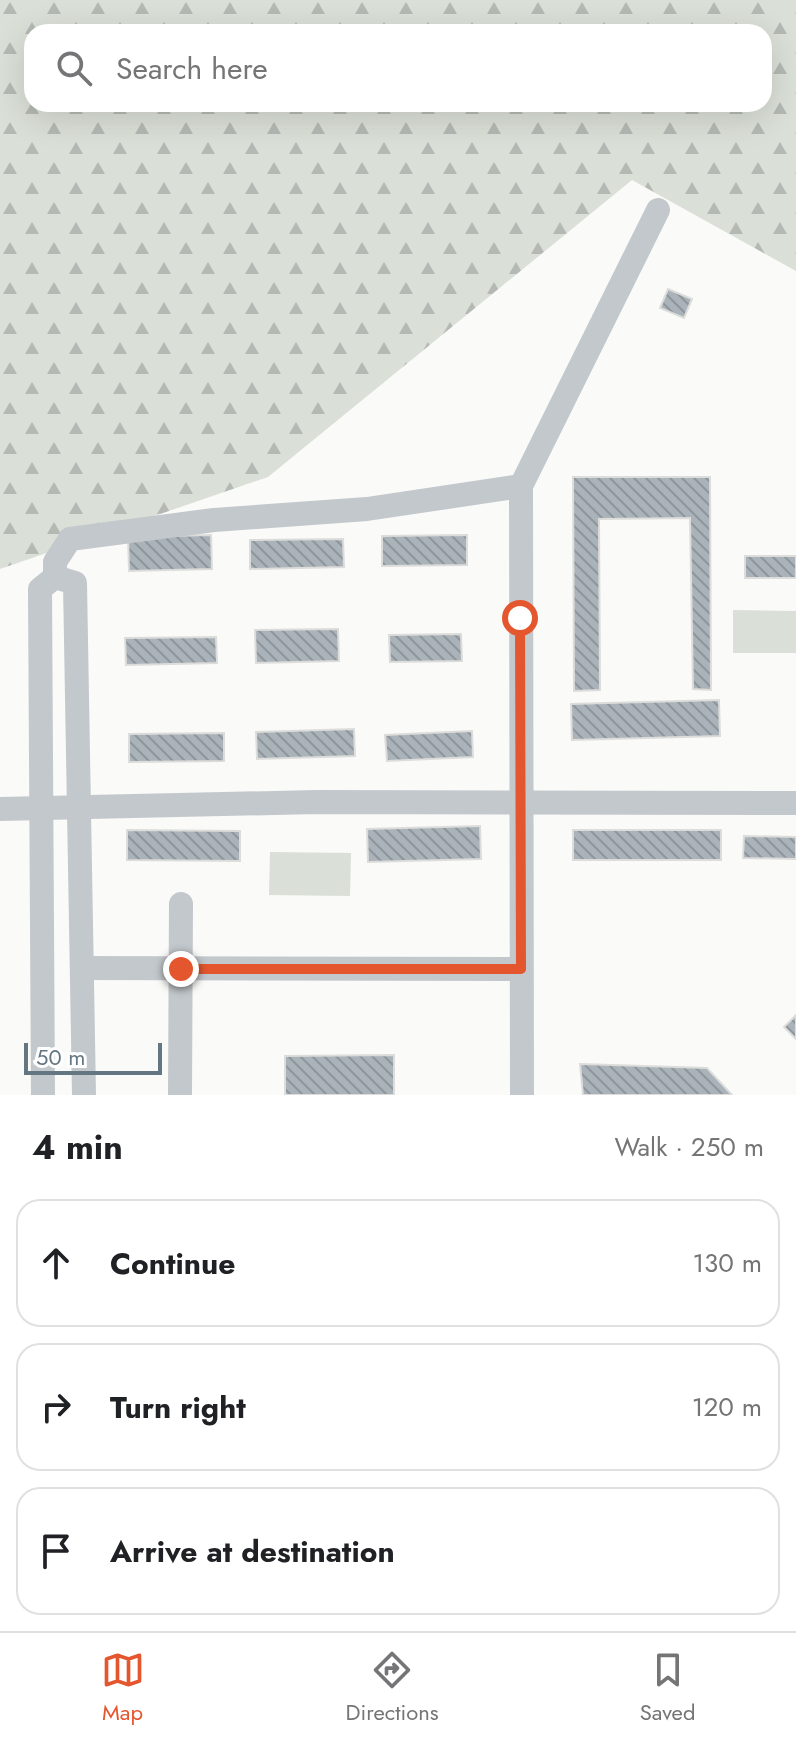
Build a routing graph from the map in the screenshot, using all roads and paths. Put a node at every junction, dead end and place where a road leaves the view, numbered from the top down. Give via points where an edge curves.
1 (658, 210) dead end
2 (521, 486) junction
3 (55, 577) junction
4 (796, 803) edge
5 (521, 804) junction
6 (79, 806) junction
7 (0, 809) edge
8 (41, 809) junction
9 (181, 904) dead end
10 (82, 968) junction
11 (181, 969) junction
12 (521, 969) junction
13 (43, 1095) edge
14 (84, 1095) edge
15 (180, 1095) edge
16 (522, 1095) edge

1 - 2 lane
2 - 3 lane via 367,509 214,520 70,539 55,562
2 - 5 lane
3 - 6 lane via 75,583
3 - 8 lane via 40,589
4 - 5 lane
5 - 6 lane
5 - 12 lane
6 - 8 lane
6 - 10 lane
7 - 8 lane
8 - 13 lane
9 - 11 lane
10 - 11 lane
10 - 14 lane
11 - 12 lane
11 - 15 lane
12 - 16 lane

